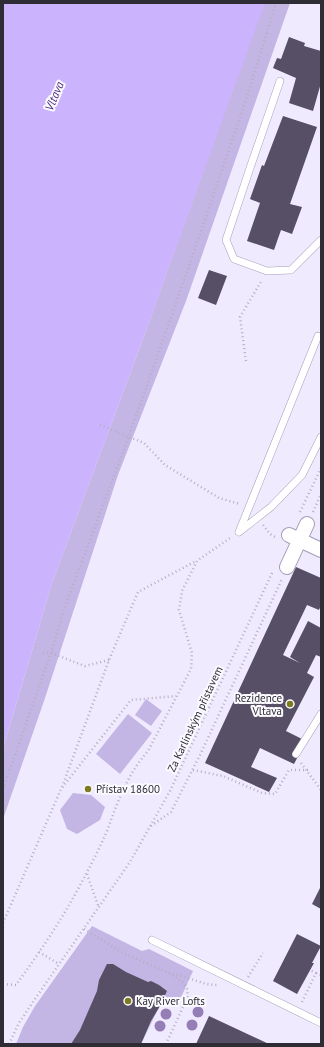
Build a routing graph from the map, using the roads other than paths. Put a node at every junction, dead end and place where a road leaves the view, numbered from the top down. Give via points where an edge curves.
1 (280, 81) dead end
2 (321, 240) edge
3 (318, 336) dead end
4 (321, 437) edge
5 (307, 524) dead end
6 (295, 537) junction
7 (321, 550) edge
8 (287, 567) road end
9 (321, 714) edge
10 (296, 754) dead end
11 (152, 940) dead end
12 (321, 1023) edge

1 - 2 lane via 226,240 234,259 267,271 291,270
3 - 4 lane via 239,532 271,507 302,475
5 - 6 street
6 - 7 street
6 - 8 street
9 - 10 lane
11 - 12 lane

